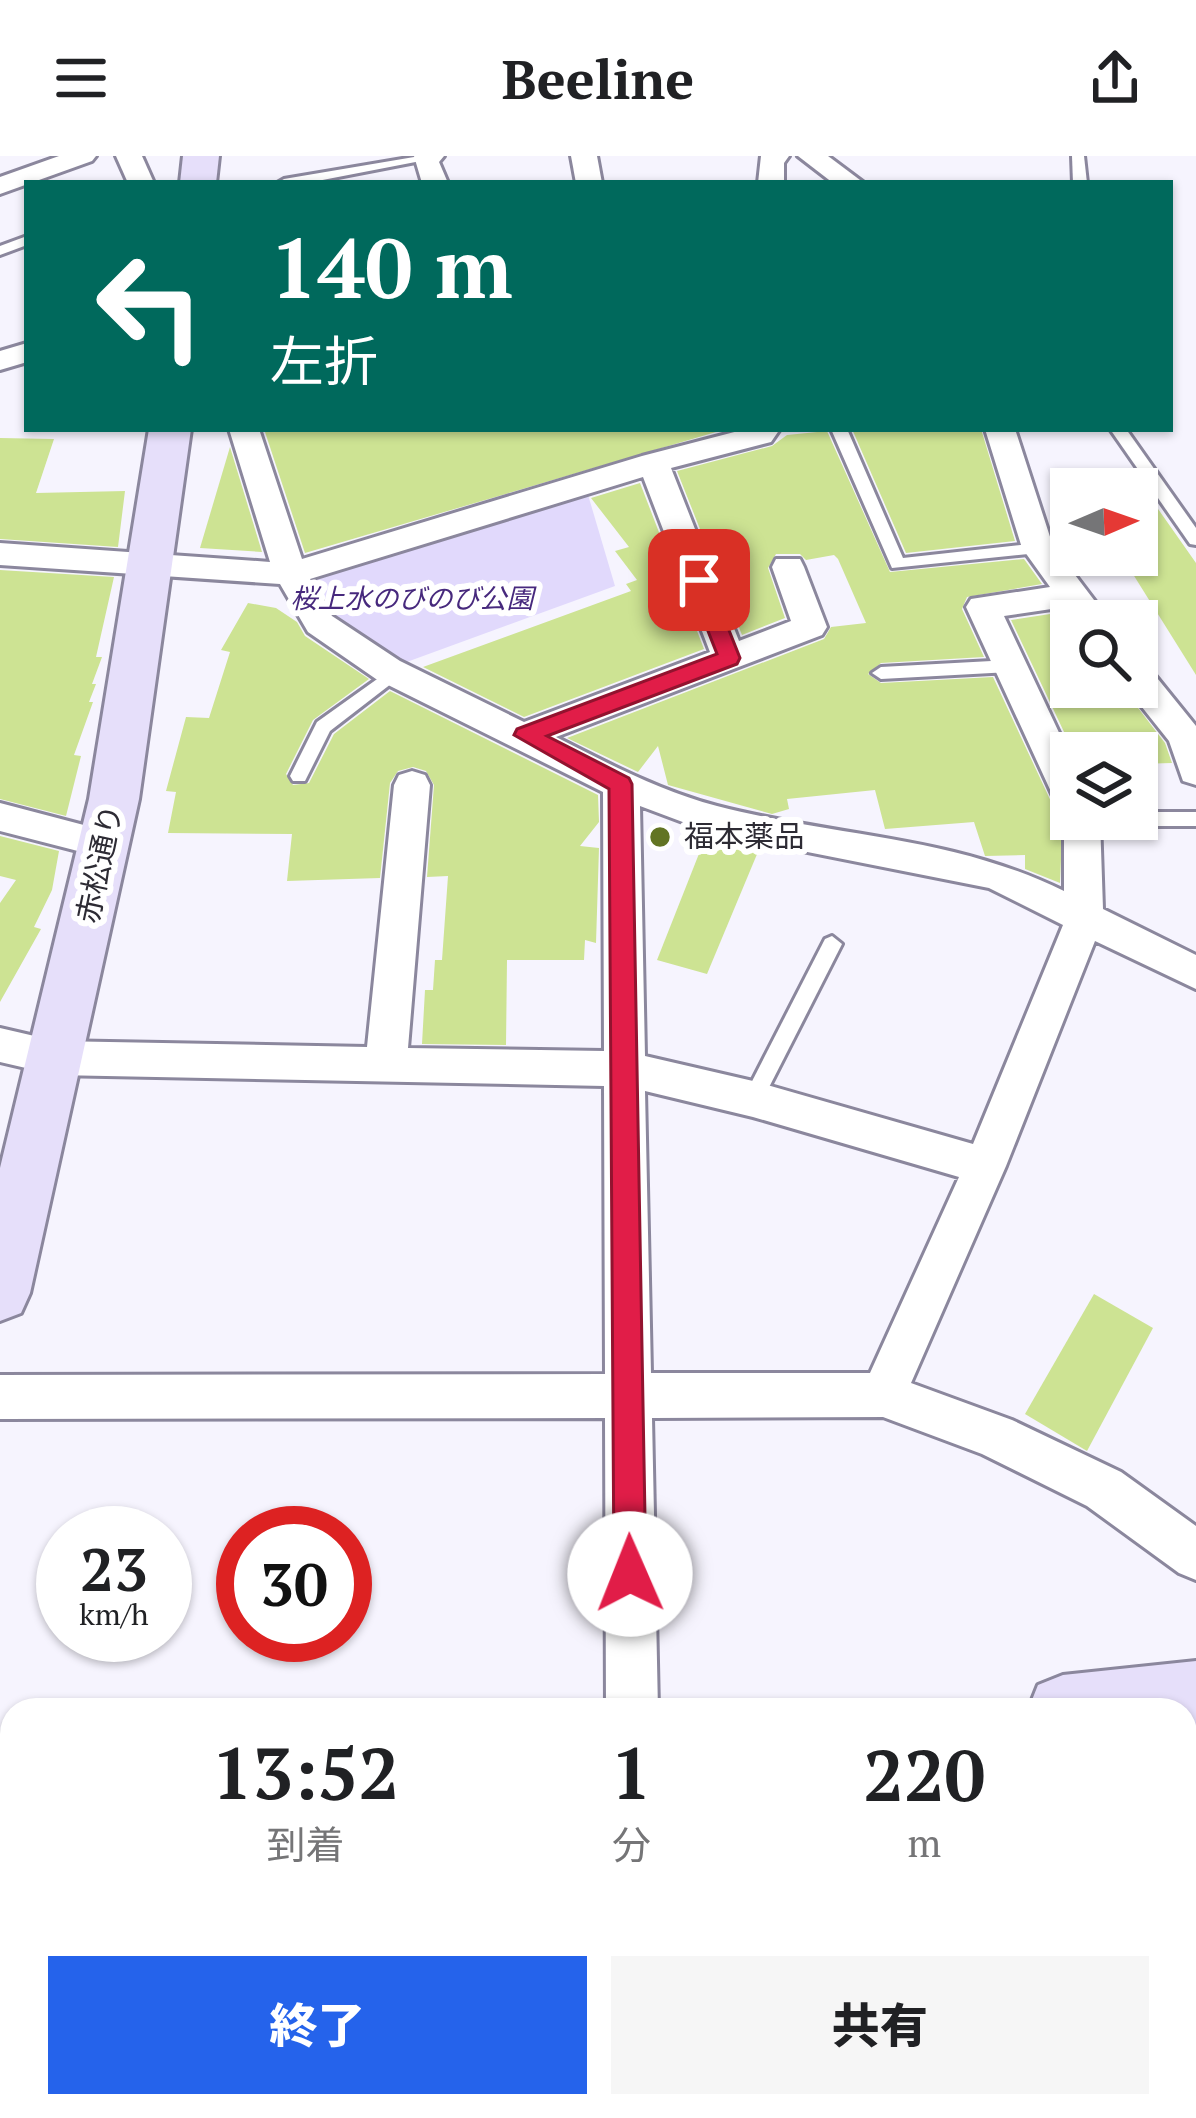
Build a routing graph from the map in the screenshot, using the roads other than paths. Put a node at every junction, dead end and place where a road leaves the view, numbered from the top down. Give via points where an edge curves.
1 (83, 156) edge
2 (811, 156) edge
3 (430, 166) edge
4 (310, 180) edge
5 (847, 180) edge
6 (0, 186) edge
7 (170, 432) edge
8 (245, 432) edge
9 (762, 432) edge
10 (840, 432) edge
11 (1001, 432) edge
12 (1120, 432) edge
13 (653, 463) junction
14 (1196, 540) edge
15 (1038, 548) junction
16 (0, 554) edge
17 (152, 566) junction
18 (788, 567) dead end
19 (290, 574) junction
20 (1077, 600) edge
21 (1050, 608) edge
22 (729, 658) junction
23 (1010, 666) junction
24 (394, 673) junction
25 (880, 673) dead end
26 (1158, 703) edge
27 (525, 735) junction
28 (1050, 751) edge
29 (1196, 772) edge
30 (299, 776) dead end
31 (621, 784) junction
32 (412, 785) dead end
33 (0, 818) edge
34 (1158, 820) edge
35 (1196, 820) edge
36 (1082, 840) edge
37 (105, 844) junction
38 (1084, 921) junction
39 (832, 944) dead end
40 (1196, 973) edge
41 (0, 1045) edge
42 (56, 1058) junction
43 (386, 1064) junction
44 (624, 1069) junction
45 (753, 1100) junction
46 (985, 1166) junction
47 (0, 1293) edge
48 (628, 1393) junction
49 (883, 1395) junction
50 (0, 1397) edge
51 (1196, 1556) edge
52 (632, 1698) edge

1 - 6 street
2 - 5 street
3 - 4 lane
7 - 17 street, 赤松通り
8 - 19 street
9 - 13 street
10 - 15 lane via 898,564
11 - 15 street
12 - 14 lane
13 - 19 street
13 - 22 street
15 - 20 street
16 - 17 street
17 - 19 street
17 - 37 street, 赤松通り
18 - 22 street via 810,627
19 - 24 street via 320,624
21 - 23 street via 983,607
22 - 27 street
23 - 25 lane
23 - 28 street
24 - 27 street
24 - 30 lane via 323,727
26 - 29 street via 1185,737
27 - 31 street
31 - 38 street via 712,819 998,875
31 - 44 street
32 - 43 street
33 - 37 street
34 - 35 lane
36 - 38 street
37 - 42 street, 赤松通り
38 - 40 street
38 - 46 street
39 - 45 lane
41 - 42 street
42 - 43 street
42 - 47 street, 赤松通り
43 - 44 street
44 - 45 street
44 - 48 street
45 - 46 street
46 - 49 street
48 - 49 street
48 - 50 street
48 - 52 street
49 - 51 street via 995,1436 1104,1489

